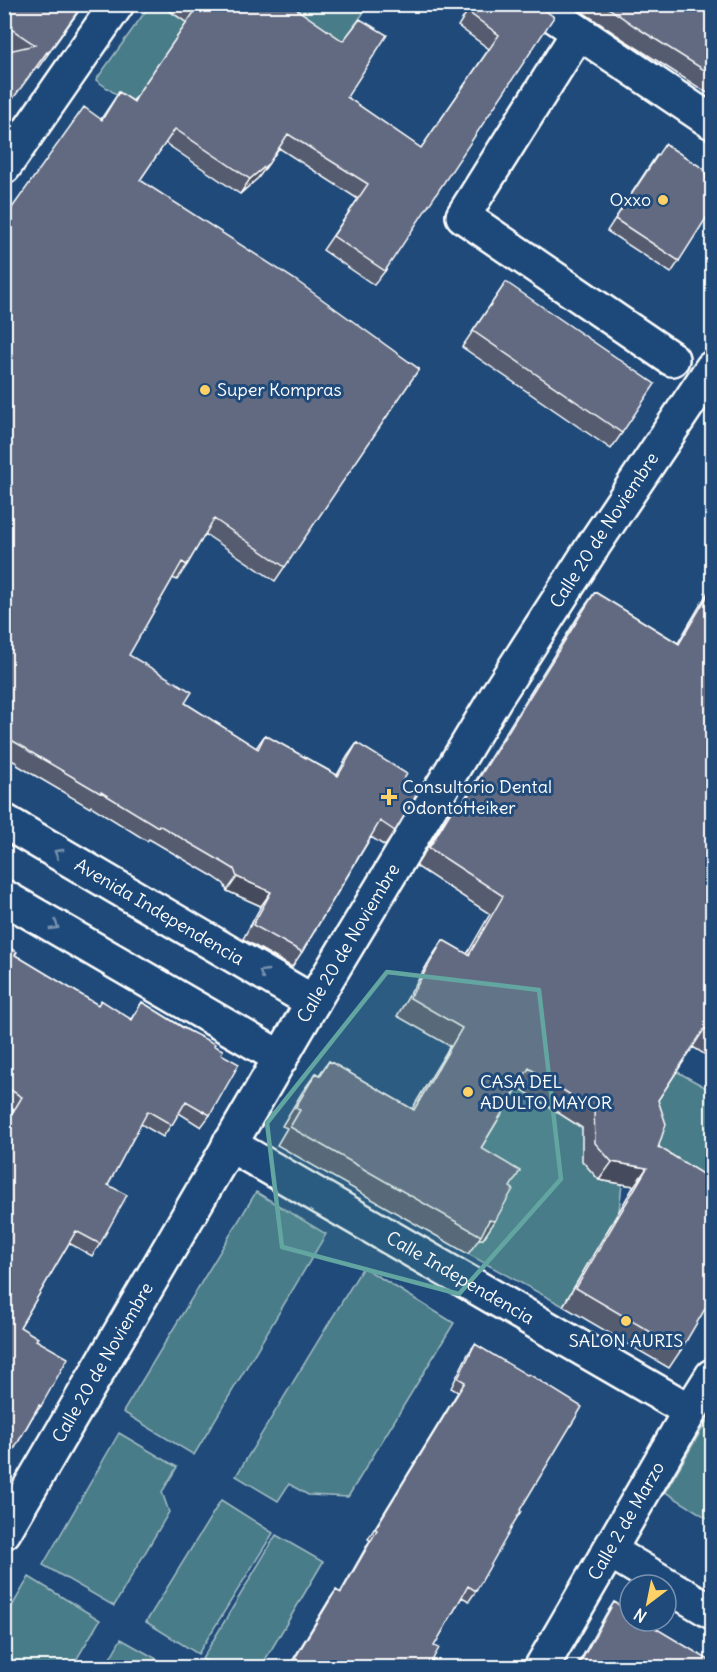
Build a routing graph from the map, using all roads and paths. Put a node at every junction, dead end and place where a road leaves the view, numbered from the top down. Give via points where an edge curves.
1 (117, 4) edge
2 (537, 4) edge
3 (578, 33) junction
4 (712, 122) edge
5 (4, 167) edge
6 (672, 359) dead end
7 (712, 368) edge
8 (4, 821) edge
9 (4, 897) edge
10 (313, 1002) junction
11 (281, 1058) junction
12 (230, 1144) junction
13 (712, 1376) edge
14 (690, 1411) junction
15 (4, 1532) edge
16 (610, 1551) junction
17 (712, 1612) edge
18 (541, 1668) edge

1 - 5 street
2 - 3 street
3 - 4 street
3 - 6 street via 463,216
7 - 10 street, Calle 20 de Noviembre via 496,697
10 -> 8 street, Avenida Independencia
9 -> 11 street
10 - 11 street, Calle 20 de Noviembre
11 - 12 street, Calle 20 de Noviembre
12 - 14 street, Calle Independencia
12 - 15 street, Calle 20 de Noviembre
13 - 14 street, Calle 2 de Marzo
14 - 16 street, Calle 2 de Marzo
16 - 17 street
16 - 18 street, Calle 2 de Marzo

